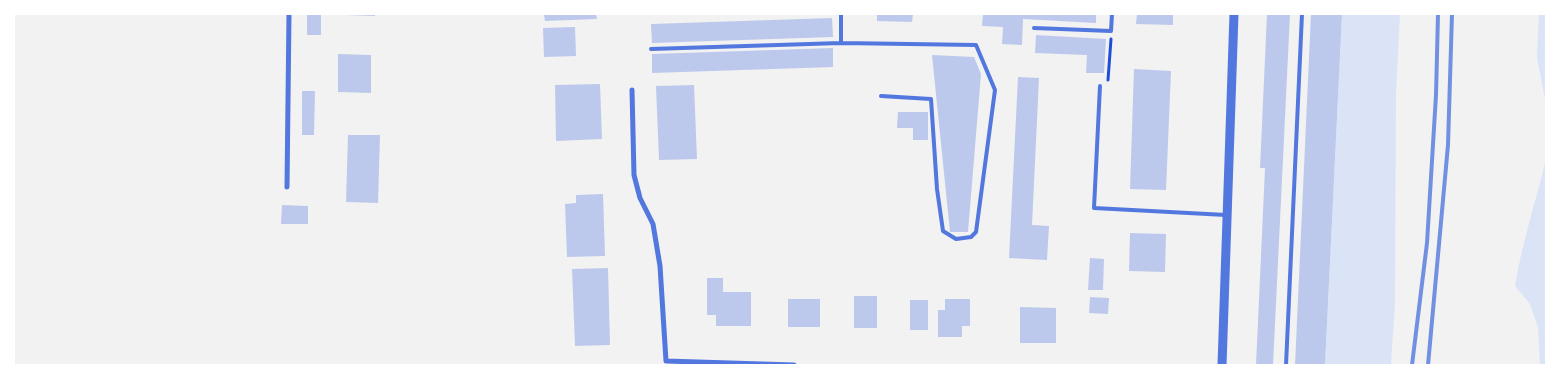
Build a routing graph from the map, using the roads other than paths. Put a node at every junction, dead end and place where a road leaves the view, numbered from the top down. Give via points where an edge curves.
1 (289, 14) edge
2 (841, 14) edge
3 (1112, 14) edge
4 (1234, 14) edge
5 (1302, 14) edge
6 (1034, 28) dead end
7 (841, 43) junction
8 (651, 49) dead end
9 (1100, 86) road end
10 (632, 90) dead end
11 (881, 96) dead end
12 (287, 187) dead end
13 (1228, 215) junction
14 (794, 365) edge
15 (1222, 365) edge
16 (1286, 365) edge

1 - 12 street
2 - 7 lane
3 - 6 lane via 1111,31
4 - 13 street
5 - 16 lane
7 - 8 lane
7 - 11 lane via 976,45 995,90 976,232 971,237 956,240 943,231 931,99
9 - 13 lane via 1094,208
10 - 14 street via 634,175 640,198 653,224 660,266 666,361
13 - 15 street

